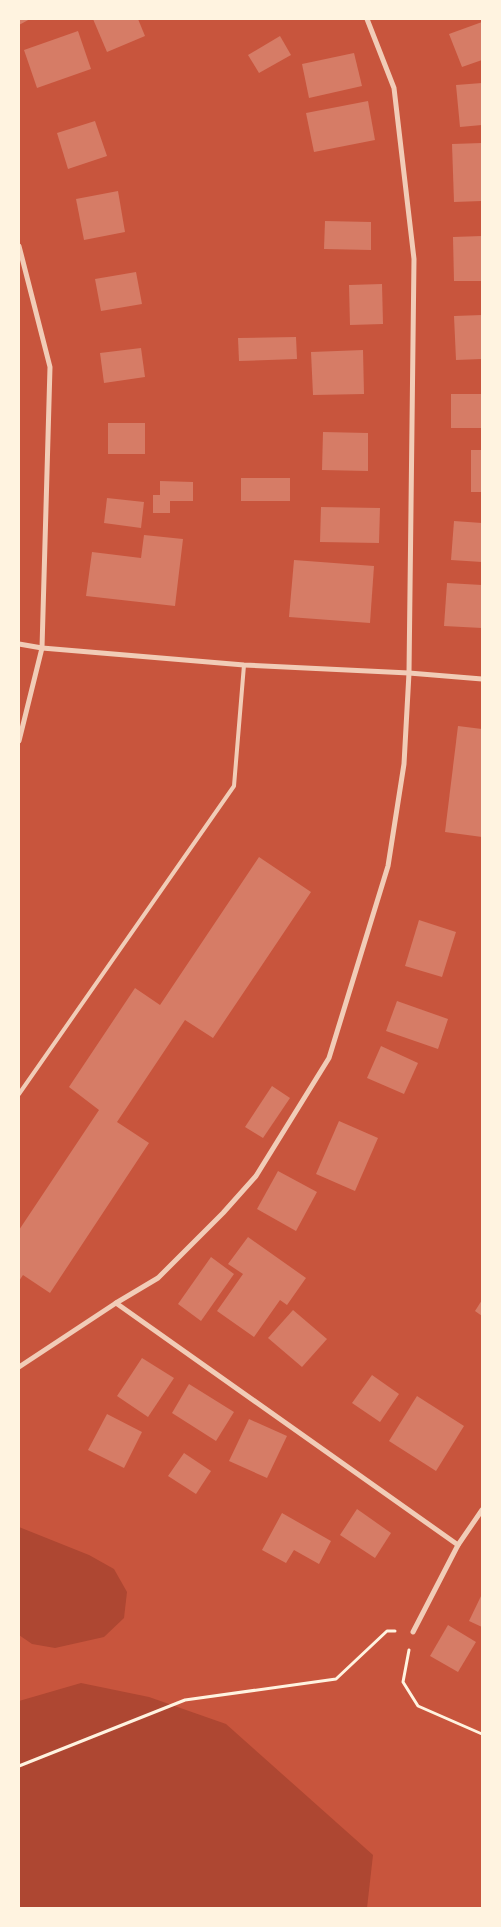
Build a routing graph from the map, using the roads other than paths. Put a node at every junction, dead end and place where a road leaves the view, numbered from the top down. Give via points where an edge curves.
1 (367, 19) edge
2 (19, 246) edge
3 (19, 644) edge
4 (42, 648) junction
5 (244, 665) junction
6 (409, 673) junction
7 (482, 679) edge
8 (19, 741) edge
9 (19, 1094) edge
10 (116, 1303) junction
11 (19, 1367) edge
12 (482, 1510) edge
13 (458, 1545) junction
14 (413, 1632) road end

1 - 6 street via 394,88 414,259
2 - 4 street via 50,367
3 - 4 street
4 - 5 street
4 - 8 street
5 - 6 street
5 - 9 lane via 234,786
6 - 7 street
6 - 10 street via 404,764 388,866 329,1058 256,1176 158,1278
10 - 11 street
10 - 13 street
12 - 13 street
13 - 14 street

